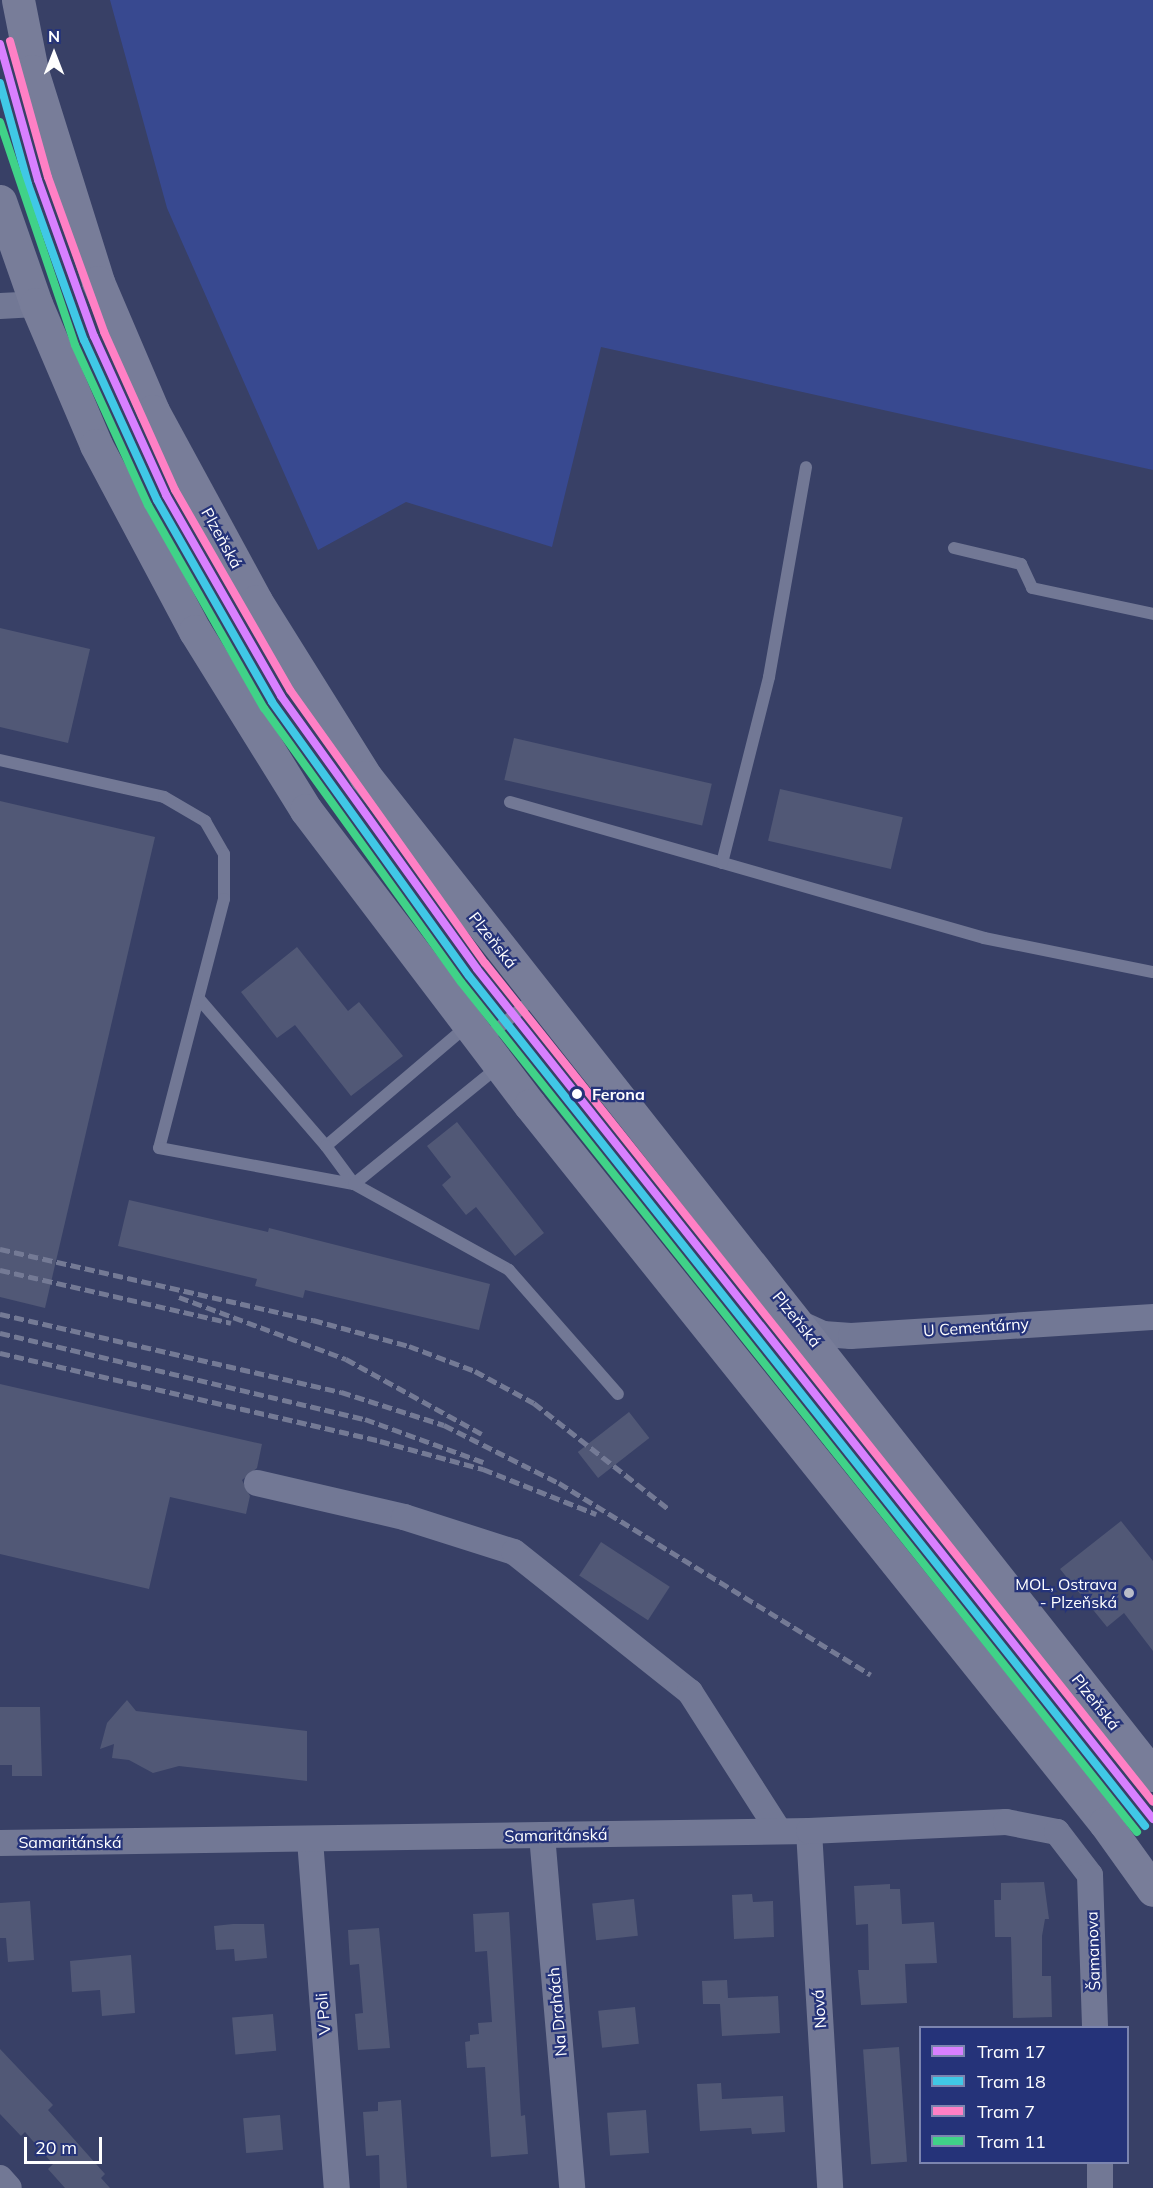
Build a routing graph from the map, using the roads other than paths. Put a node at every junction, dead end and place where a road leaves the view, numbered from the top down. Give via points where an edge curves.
1 (18, 0) edge
2 (0, 201) edge
3 (36, 304) junction
4 (0, 306) edge
5 (806, 467) dead end
6 (954, 548) dead end
7 (1153, 614) edge
8 (0, 760) edge
9 (510, 802) dead end
10 (722, 863) junction
11 (1153, 972) edge
12 (536, 995) junction
13 (200, 1000) junction
14 (483, 1044) junction
15 (326, 1146) junction
16 (354, 1184) junction
17 (1153, 1317) edge
18 (801, 1324) junction
19 (618, 1394) dead end
20 (256, 1483) dead end
21 (1153, 1775) edge
22 (779, 1831) junction
23 (809, 1831) junction
24 (542, 1835) junction
25 (310, 1840) junction
26 (0, 1843) edge
27 (1090, 1875) joint
28 (1153, 1890) edge
29 (1095, 2026) edge
30 (1100, 2164) edge
31 (0, 2178) edge
32 (9, 2188) edge
33 (337, 2188) edge
34 (572, 2188) edge
35 (830, 2188) edge
36 (1100, 2188) edge

1 - 12 main road, Plzeňská via 32,71 98,282 153,411 256,601 366,777
2 - 3 main road
3 - 4 street
3 - 14 main road via 96,446 195,630 306,810
5 - 10 lane via 769,677
6 - 7 lane via 1021,564 1032,588
8 - 13 lane via 164,797 205,821 224,854 224,898
9 - 10 lane
10 - 11 lane via 984,938
12 - 14 lane
12 - 18 main road, Plzeňská
13 - 15 lane
13 - 16 lane via 159,1148
14 - 15 lane
14 - 16 lane
14 - 28 main road via 1105,1823
15 - 16 lane
16 - 19 lane via 509,1270
17 - 18 street, U Cementárny via 851,1336 823,1334
18 - 21 main road, Plzeňská
20 - 22 street via 404,1517 514,1552 690,1692
22 - 23 street, Samaritánská
22 - 24 street, Samaritánská
23 - 27 street, Samaritánská via 1006,1822 1057,1832
23 - 35 street, Nová
24 - 25 street, Samaritánská
24 - 34 street, Na Drahách
25 - 26 street, Samaritánská
25 - 33 street, V Poli
27 - 29 street, Šamanova
30 - 36 street
31 - 32 street

